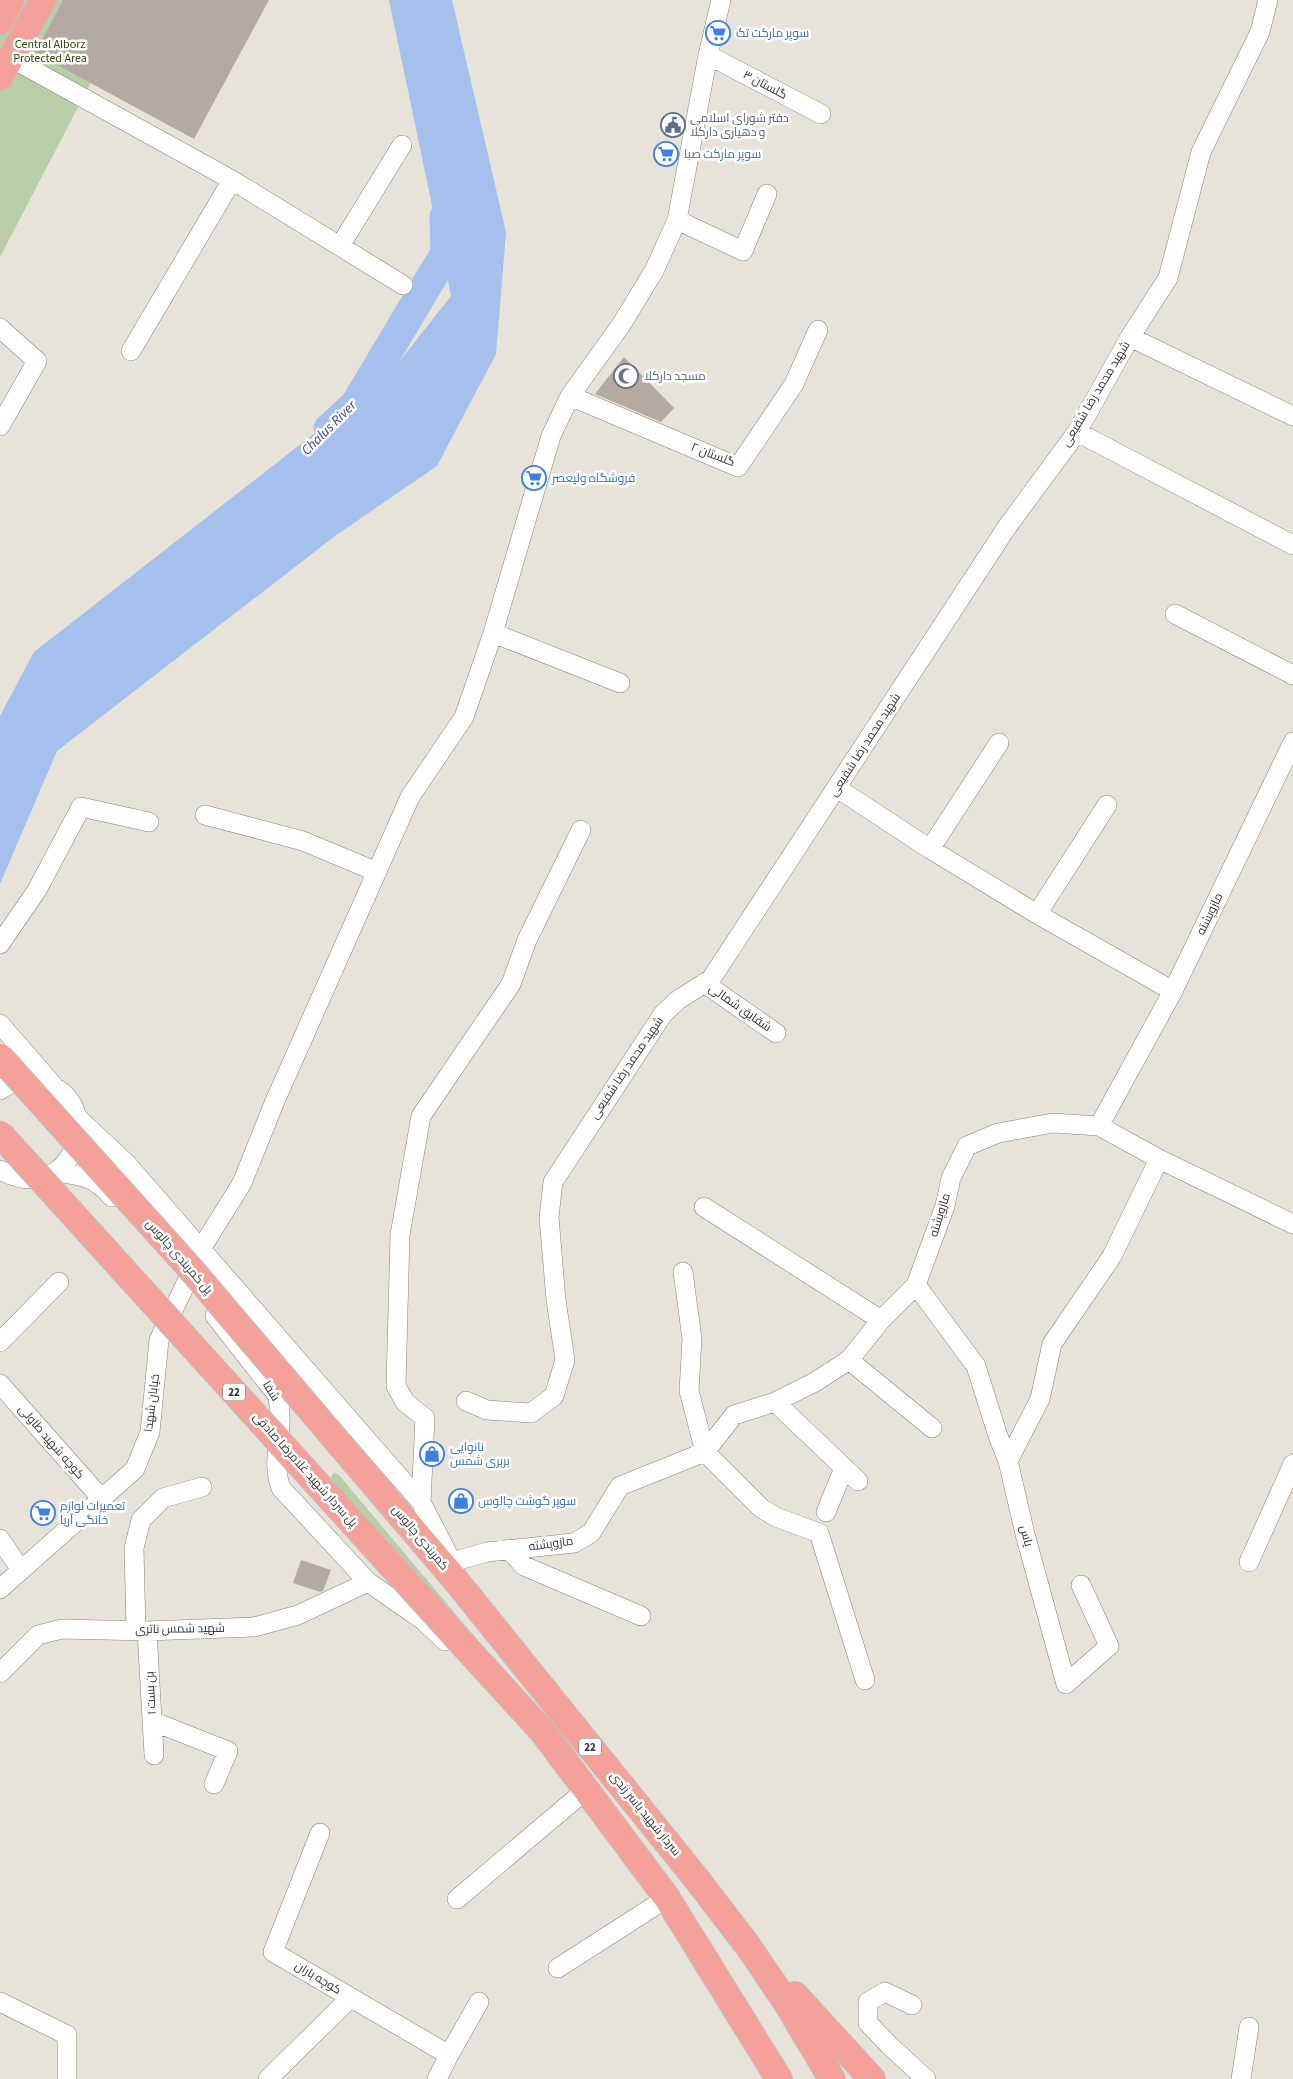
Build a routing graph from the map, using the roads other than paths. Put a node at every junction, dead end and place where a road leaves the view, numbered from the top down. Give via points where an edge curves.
1 (12, 0) edge
2 (43, 0) edge
3 (721, 0) edge
4 (1268, 0) edge
5 (0, 21) edge
6 (708, 55) junction
7 (5, 68) edge
8 (821, 114) dead end
9 (402, 145) dead end
10 (232, 180) junction
11 (767, 194) dead end
12 (677, 220) junction
13 (340, 246) junction
14 (404, 285) dead end
15 (0, 328) edge
16 (818, 330) dead end
17 (1130, 337) junction
18 (131, 351) dead end
19 (570, 396) junction
20 (1293, 416) edge
21 (0, 426) edge
22 (1077, 432) junction
23 (1293, 545) edge
24 (1175, 614) dead end
25 (494, 633) junction
26 (1293, 675) edge
27 (620, 683) dead end
28 (1293, 742) edge
29 (999, 743) dead end
30 (837, 788) junction
31 (1107, 804) dead end
32 (205, 815) dead end
33 (149, 822) dead end
34 (581, 830) dead end
35 (930, 849) junction
36 (377, 872) junction
37 (1037, 914) junction
38 (0, 944) edge
39 (704, 984) junction
40 (1173, 992) junction
41 (0, 1024) edge
42 (776, 1032) dead end
43 (0, 1057) edge
44 (53, 1085) junction
45 (0, 1090) edge
46 (78, 1118) junction
47 (1099, 1126) junction
48 (0, 1134) edge
49 (1159, 1160) junction
50 (127, 1164) junction
51 (55, 1172) junction
52 (5, 1176) edge
53 (100, 1183) junction
54 (704, 1207) dead end
55 (1293, 1224) edge
56 (201, 1248) junction
57 (683, 1272) dead end
58 (187, 1281) junction
59 (59, 1282) dead end
60 (916, 1285) junction
61 (881, 1320) junction
62 (0, 1342) edge
63 (849, 1360) junction
64 (0, 1384) edge
65 (466, 1401) dead end
66 (775, 1402) junction
67 (932, 1428) dead end
68 (705, 1452) junction
69 (354, 1461) joint
70 (1008, 1461) junction
71 (1293, 1464) edge
72 (844, 1468) junction
73 (858, 1481) dead end
74 (202, 1487) dead end
75 (102, 1499) junction
76 (421, 1502) junction
77 (826, 1512) dead end
78 (0, 1539) edge
79 (508, 1549) junction
80 (1249, 1562) dead end
81 (21, 1570) junction
82 (453, 1570) junction
83 (368, 1582) junction
84 (1082, 1585) dead end
85 (0, 1589) edge
86 (641, 1616) dead end
87 (484, 1617) junction
88 (141, 1631) junction
89 (0, 1673) edge
90 (865, 1680) dead end
91 (152, 1721) junction
92 (543, 1732) junction
93 (154, 1755) dead end
94 (214, 1784) dead end
95 (586, 1790) junction
96 (320, 1833) dead end
97 (695, 1877) junction
98 (667, 1898) junction
99 (457, 1900) dead end
100 (748, 1946) junction
101 (558, 1968) dead end
102 (350, 1998) junction
103 (0, 2002) edge
104 (479, 2002) dead end
105 (912, 2005) dead end
106 (1249, 2027) dead end
107 (449, 2055) junction
108 (67, 2079) edge
109 (268, 2079) edge
110 (437, 2079) edge
111 (778, 2079) edge
112 (832, 2079) edge
113 (872, 2079) edge
114 (926, 2079) edge
115 (1241, 2079) edge

1 - 5 highway
2 - 7 highway
3 - 6 street
4 - 17 street, شهید محمد رضا شفیعی via 1260,32 1201,152 1168,278
6 - 8 street, گلستان ۳
6 - 12 street
7 - 10 street
9 - 13 street
10 - 13 street
10 - 18 street
11 - 12 street via 743,250
12 - 19 street via 650,279
13 - 14 street
15 - 21 street via 37,361
16 - 19 street, گلستان ۲ via 794,384 738,467
17 - 20 street
17 - 22 street, شهید محمد رضا شفیعی
19 - 25 street via 551,436
22 - 23 street
22 - 30 street, شهید محمد رضا شفیعی via 1007,527
24 - 26 street
25 - 27 street
25 - 36 street via 464,717 410,797
28 - 40 street, مازوپشته
29 - 35 street
30 - 35 street
30 - 39 street, شهید محمد رضا شفیعی via 712,979
31 - 37 street
32 - 36 street via 303,841
33 - 38 street via 81,807 37,890
34 - 76 street via 526,940 511,984 421,1116 400,1234 396,1386 405,1402 425,1418
35 - 37 street
36 - 56 street via 242,1182
37 - 40 street
39 - 42 street, شقایق شمالی
39 - 65 street, شهید محمد رضا شفیعی via 663,1014 553,1182 549,1218 565,1360 554,1396 531,1413 487,1410
40 - 47 street, مازوپشته
41 - 44 street
43 - 69 highway, پل کمربندی چالوس / 22, bridge via 189,1267
44 - 45 street via 32,1080 12,1082
44 - 46 street via 68,1099
46 - 50 street
46 - 51 street via 78,1138 73,1151
47 - 49 street
47 - 60 street, مازوپشته via 1053,1124 998,1133 966,1146 951,1178 945,1206
48 - 92 highway, پل سردار شهید غلامرضا صادقی / 22, bridge
49 - 55 street
49 - 70 street via 1112,1256 1052,1344 1040,1399
50 - 53 street via 116,1159 106,1162 99,1172
50 - 56 street
51 - 52 street via 36,1179
51 - 53 street
53 - 58 street, شفا
54 - 61 street
56 - 76 street
57 - 68 street via 692,1339 689,1392
58 - 75 street, خیابان شهدا via 159,1340 150,1432 135,1469
58 - 83 street, شفا via 277,1395 281,1423 276,1463 281,1488
59 - 62 street
60 - 61 street, مازوپشته
60 - 70 street, یاس via 976,1366
61 - 63 street, مازوپشته
63 - 66 street, مازوپشته via 816,1382
63 - 67 street
64 - 75 street, کوچه شهید طاولی
66 - 68 street, مازوپشته via 734,1415
66 - 72 street
68 - 79 street, مازوپشته via 620,1486 591,1533 574,1543
68 - 90 street via 762,1508 776,1517 819,1533
69 - 82 highway, کمربندی چالوس / 22
70 - 84 street, یاس via 1066,1684 1109,1646
71 - 80 street
72 - 73 street
72 - 77 street
74 - 88 street, بن بست ۱ via 163,1498 141,1520 134,1548
75 - 81 street, خیابان شهدا
76 - 82 street
78 - 81 street
79 - 82 street, مازوپشته via 487,1552
79 - 86 street via 524,1566
81 - 85 street, خیابان شهدا
82 - 87 highway, کمربندی چالوس / 22
83 - 88 street, شهید شمس ناتری via 298,1615 254,1627
83 - 92 street, شفا via 424,1621
87 - 92 highway, 22 via 498,1661
87 - 97 highway, سردار شهید یاسر زندی / 22
88 - 89 street, شهید شمس ناتری via 62,1628 38,1635
88 - 91 street, بن بست ۱
91 - 93 street, بن بست ۱
91 - 94 street via 228,1750
92 - 95 highway, 22
95 - 98 highway, 22
95 - 99 street
96 - 102 street, کوچه باران via 273,1952
97 - 98 highway
97 - 100 highway, سردار شهید یاسر زندی / 22
98 - 101 street
98 - 111 highway, 22
100 - 112 highway, سردار شهید یاسر زندی / 22
100 - 113 highway
102 - 107 street, کوچه باران
102 - 109 street
103 - 108 street via 66,2035
104 - 107 street
105 - 114 street via 885,1992 868,2002 868,2023
106 - 115 street
107 - 110 street

